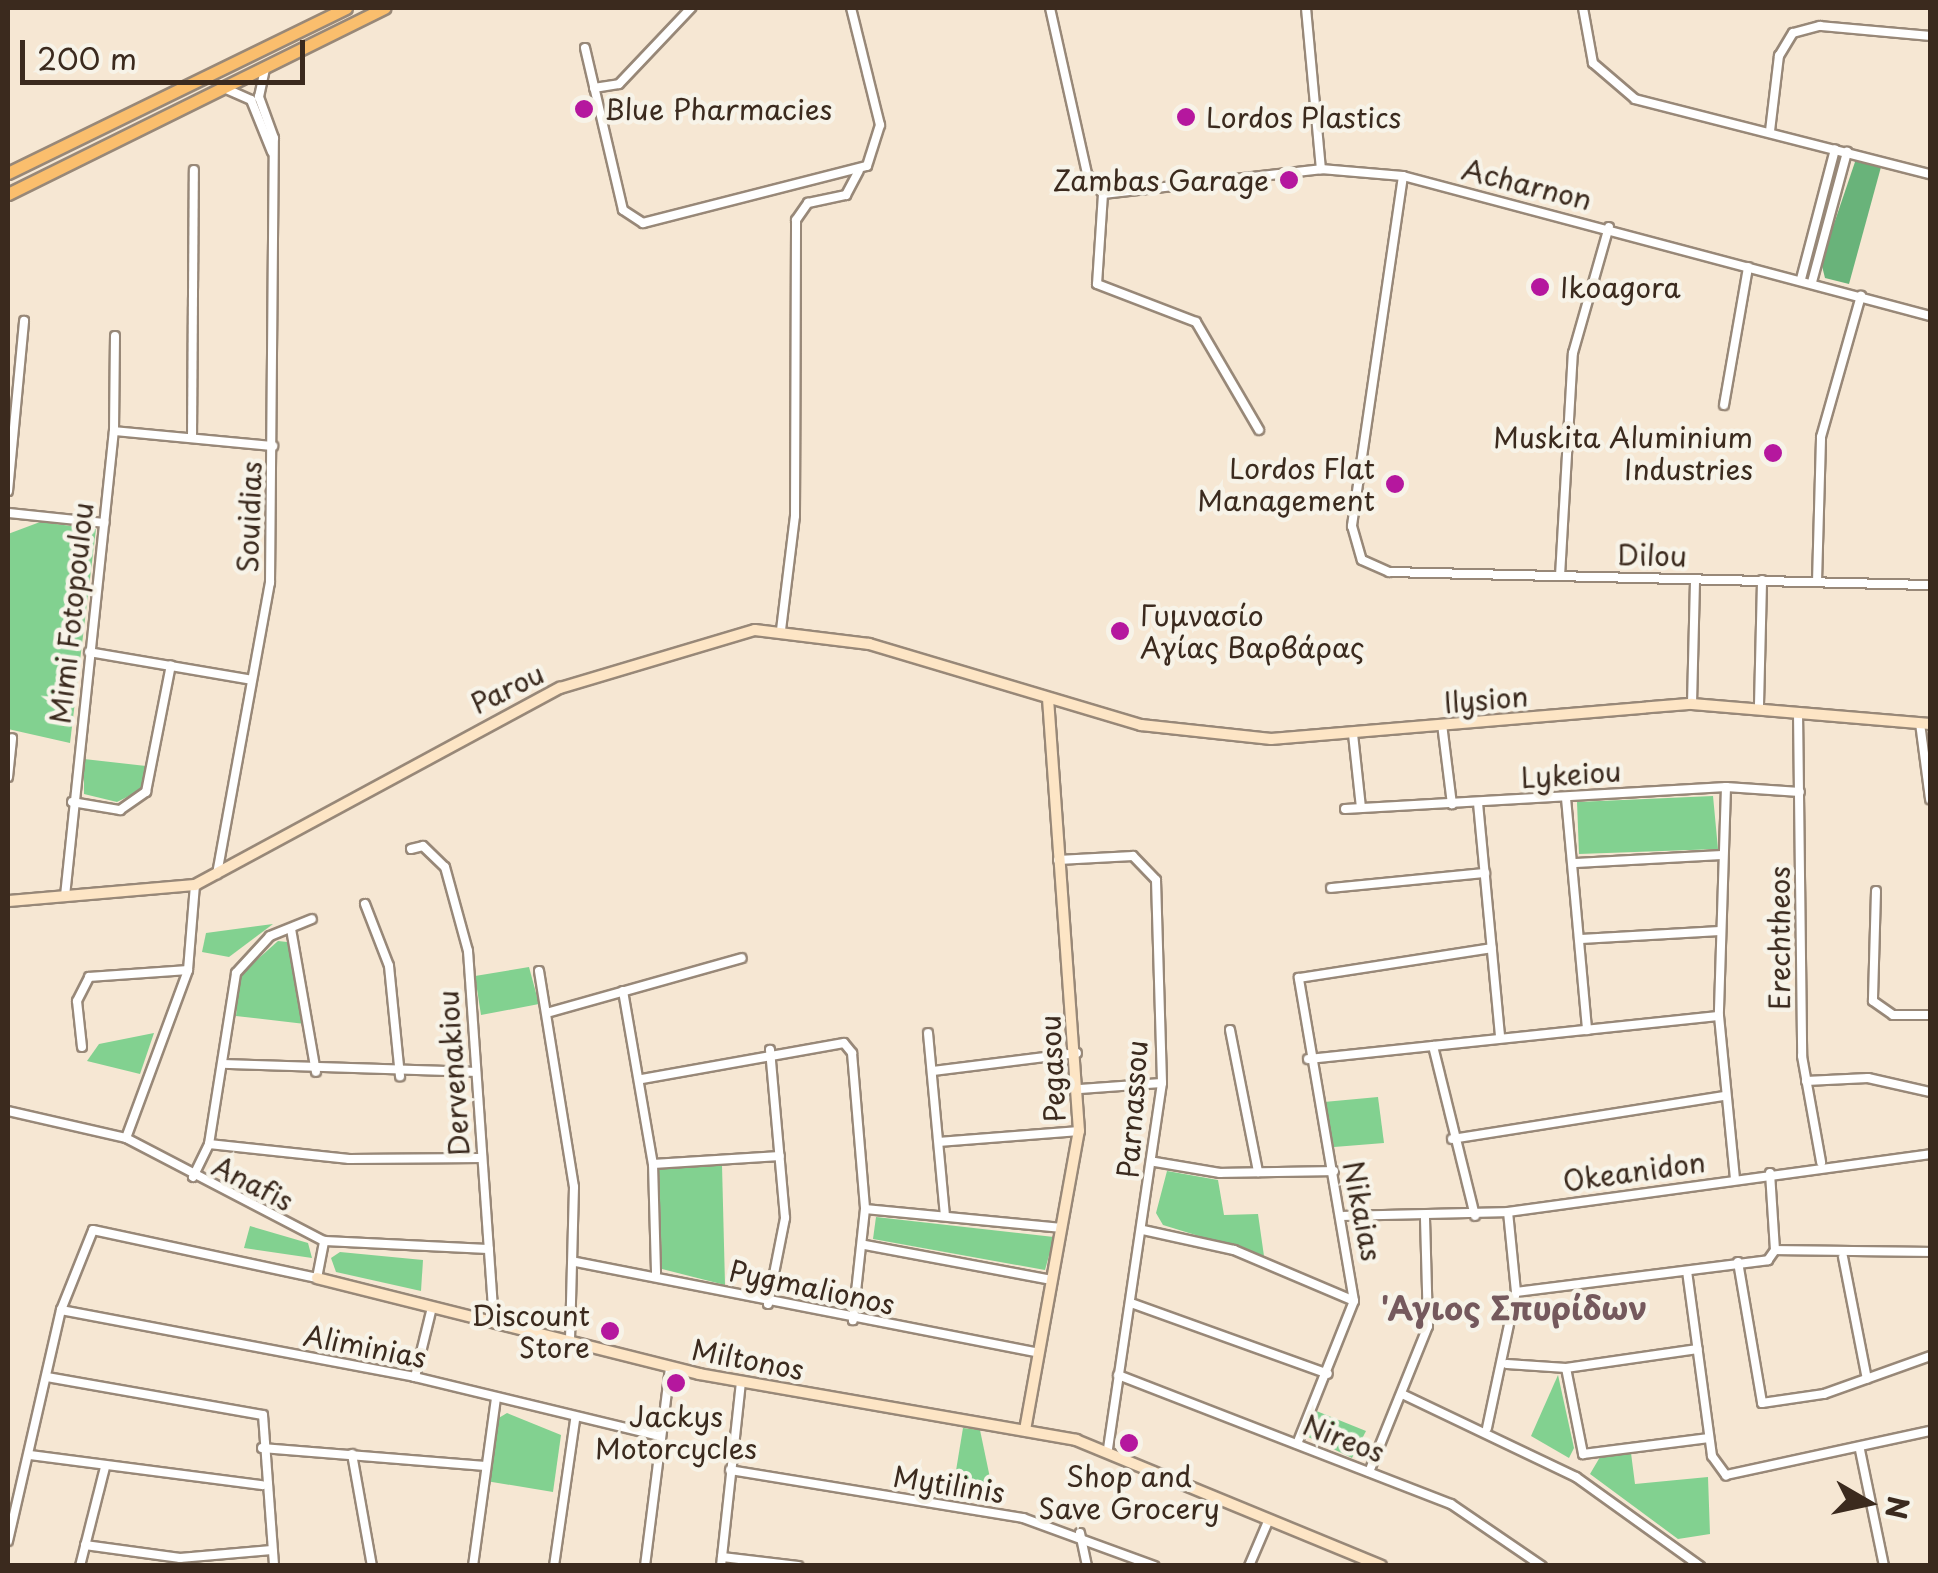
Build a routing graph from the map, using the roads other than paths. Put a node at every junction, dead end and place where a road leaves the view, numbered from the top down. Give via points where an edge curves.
1 (346, 8) edge
2 (385, 8) edge
3 (691, 8) edge
4 (851, 8) edge
5 (1050, 8) edge
6 (1309, 8) edge
7 (1583, 8) edge
8 (1930, 36) edge
9 (585, 48) dead end
10 (265, 68) junction
11 (224, 88) junction
12 (594, 88) junction
13 (1770, 131) junction
14 (1835, 149) junction
15 (1847, 152) junction
16 (274, 156) junction
17 (1322, 169) junction
18 (194, 170) dead end
19 (858, 171) junction
20 (8, 173) edge
21 (1930, 174) edge
22 (1404, 176) junction
23 (8, 194) edge
24 (1103, 194) junction
25 (1610, 227) junction
26 (1748, 267) junction
27 (1801, 279) junction
28 (1812, 282) junction
29 (1860, 296) junction
30 (1930, 316) edge
31 (24, 321) dead end
32 (115, 336) dead end
33 (1724, 405) dead end
34 (10, 430) edge
35 (1259, 430) dead end
36 (114, 431) junction
37 (192, 437) junction
38 (273, 446) junction
39 (8, 490) edge
40 (8, 512) edge
41 (104, 523) junction
42 (1560, 576) junction
43 (1695, 579) junction
44 (1762, 580) junction
45 (1817, 582) junction
46 (1930, 585) edge
47 (781, 630) junction
48 (89, 652) junction
49 (171, 666) junction
50 (252, 680) junction
51 (1048, 701) junction
52 (1692, 704) junction
53 (1758, 705) junction
54 (1798, 712) junction
55 (1442, 724) junction
56 (1925, 724) edge
57 (1354, 734) junction
58 (12, 738) dead end
59 (8, 777) edge
60 (1726, 787) junction
61 (1800, 792) junction
62 (1566, 798) junction
63 (1930, 799) edge
64 (72, 802) junction
65 (1478, 802) junction
66 (1452, 804) junction
67 (1361, 808) junction
68 (1344, 809) dead end
69 (411, 849) dead end
70 (1722, 855) junction
71 (1058, 860) junction
72 (1576, 863) junction
73 (1485, 873) junction
74 (217, 874) junction
75 (195, 885) junction
76 (1331, 888) dead end
77 (1876, 891) dead end
78 (64, 896) junction
79 (8, 901) edge
80 (365, 904) dead end
81 (312, 920) dead end
82 (291, 929) junction
83 (1720, 930) junction
84 (1581, 939) junction
85 (1492, 948) junction
86 (742, 958) dead end
87 (188, 970) junction
88 (539, 971) dead end
89 (622, 991) junction
90 (550, 1012) junction
91 (1719, 1016) junction
92 (1930, 1016) edge
93 (1230, 1030) dead end
94 (1587, 1030) junction
95 (928, 1033) dead end
96 (1500, 1037) junction
97 (1433, 1046) junction
98 (82, 1047) dead end
99 (770, 1050) junction
100 (1076, 1054) junction
101 (1308, 1058) junction
102 (226, 1064) junction
103 (316, 1072) junction
104 (474, 1072) junction
105 (933, 1072) junction
106 (400, 1076) junction
107 (642, 1079) junction
108 (1806, 1080) junction
109 (1162, 1082) junction
110 (1080, 1089) junction
111 (1930, 1092) edge
112 (1724, 1096) junction
113 (8, 1110) edge
114 (1078, 1131) junction
115 (126, 1138) junction
116 (1452, 1139) junction
117 (939, 1142) junction
118 (209, 1144) junction
119 (1930, 1154) edge
120 (780, 1156) junction
121 (482, 1158) junction
122 (1155, 1162) junction
123 (1821, 1162) junction
124 (653, 1164) junction
125 (1258, 1172) junction
126 (1334, 1172) junction
127 (1770, 1173) junction
128 (192, 1177) junction
129 (1735, 1178) junction
130 (866, 1209) junction
131 (1508, 1212) junction
132 (945, 1215) junction
133 (1344, 1216) junction
134 (1475, 1216) junction
135 (1426, 1218) junction
136 (1062, 1228) junction
137 (1142, 1230) junction
138 (324, 1241) junction
139 (866, 1245) junction
140 (489, 1248) junction
141 (1775, 1250) junction
142 (1930, 1252) edge
143 (1843, 1257) junction
144 (576, 1262) junction
145 (1738, 1262) junction
146 (1688, 1271) junction
147 (656, 1273) junction
148 (317, 1278) junction
149 (1052, 1280) junction
150 (1516, 1292) junction
151 (1354, 1301) junction
152 (1130, 1303) junction
153 (768, 1304) junction
154 (432, 1307) junction
155 (61, 1310) junction
156 (853, 1320) junction
157 (494, 1321) junction
158 (570, 1339) junction
159 (1698, 1349) junction
160 (1039, 1353) junction
161 (1929, 1357) edge
162 (1507, 1364) junction
163 (670, 1367) junction
164 (1566, 1368) junction
165 (1930, 1372) edge
166 (1328, 1374) junction
167 (1118, 1375) junction
168 (47, 1377) junction
169 (415, 1377) junction
170 (1867, 1379) junction
171 (741, 1382) junction
172 (1402, 1394) junction
173 (496, 1398) junction
174 (576, 1420) junction
175 (1487, 1428) junction
176 (1025, 1430) junction
177 (1930, 1431) edge
178 (659, 1436) junction
179 (1709, 1438) junction
180 (1297, 1444) junction
181 (262, 1448) junction
182 (1108, 1449) junction
183 (1860, 1450) junction
184 (352, 1454) junction
185 (30, 1456) junction
186 (485, 1466) junction
187 (105, 1467) junction
188 (730, 1470) junction
189 (1369, 1472) junction
190 (262, 1485) junction
191 (1269, 1518) junction
192 (1080, 1533) junction
193 (8, 1541) edge
194 (86, 1544) junction
195 (272, 1550) junction
196 (1688, 1556) junction
197 (722, 1561) edge
198 (1884, 1564) edge
199 (785, 1565) edge
200 (80, 1566) edge
201 (274, 1566) edge
202 (372, 1566) edge
203 (472, 1566) edge
204 (554, 1566) edge
205 (646, 1566) edge
206 (798, 1566) edge
207 (1087, 1566) edge
208 (1154, 1566) edge
209 (1250, 1566) edge
210 (1381, 1566) edge
211 (1542, 1566) edge
212 (1682, 1566) edge
213 (1700, 1566) edge
214 (1872, 1566) edge

1 - 20 main road
2 - 10 main road
3 - 12 street via 619,84
4 - 19 street via 880,125
5 - 24 street via 1087,174
6 - 17 street
7 - 13 street via 1593,62 1609,84 1635,99
8 - 13 street via 1820,26 1793,33 1779,56
9 - 12 street
10 - 11 main road
10 - 16 street, Souidias via 259,97
11 - 16 street, Souidias via 250,100
11 - 23 main road
12 - 19 street via 623,210 643,223
13 - 14 street
14 - 15 street
14 - 27 street
15 - 21 street
15 - 28 street
16 - 38 street, Souidias
17 - 22 street, Acharnon
17 - 24 street, Acharnon
18 - 37 street
19 - 47 street via 846,195 808,203 796,220 796,516
22 - 25 street, Acharnon
22 - 42 street, Dilou via 1352,526 1354,549 1373,568
24 - 35 street via 1097,284 1196,322
25 - 26 street, Acharnon
25 - 42 street via 1564,412
26 - 27 street, Acharnon
26 - 33 street
27 - 28 street, Acharnon
28 - 29 street, Acharnon
29 - 30 street, Acharnon
29 - 45 street via 1821,436
31 - 34 street
32 - 36 street, Mimi Fotopoulou
34 - 39 street
36 - 37 street
36 - 41 street, Mimi Fotopoulou
37 - 38 street
38 - 50 street, Souidias via 270,583
40 - 41 street
41 - 48 street, Mimi Fotopoulou
42 - 43 street, Dilou
43 - 44 street, Dilou
43 - 52 street
44 - 45 street, Dilou
44 - 53 street
45 - 46 street, Dilou
47 - 51 street, Parou via 869,644
47 - 74 street, Parou via 708,637 560,688
48 - 49 street
48 - 64 street, Mimi Fotopoulou
49 - 50 street
49 - 64 street via 146,792 120,810
50 - 74 street, Souidias
51 - 57 street, Ilysion via 1189,732
51 - 71 street, Pegasou
52 - 53 street, Ilysion
52 - 55 street, Ilysion
53 - 54 street, Ilysion
54 - 56 street, Ilysion
54 - 61 street, Erechtheos
55 - 57 street, Ilysion
55 - 66 street
56 - 63 street
57 - 67 street
58 - 59 street
60 - 61 street, Lykeiou
60 - 62 street, Lykeiou
60 - 70 street
61 - 108 street, Erechtheos
62 - 65 street, Lykeiou
62 - 72 street
64 - 78 street, Mimi Fotopoulou
65 - 66 street, Lykeiou
65 - 73 street
66 - 67 street, Lykeiou
67 - 68 street, Lykeiou
69 - 104 street, Dervenakiou via 423,846 445,867 468,952
70 - 72 street
70 - 83 street
71 - 100 street, Pegasou
71 - 109 street, Parnassou via 1133,856 1153,868
72 - 84 street
73 - 76 street
73 - 85 street
74 - 75 street, Parou
75 - 78 street, Parou
75 - 87 street via 199,921
77 - 92 street via 1873,1002 1893,1014
78 - 79 street, Parou
80 - 106 street via 388,966
81 - 82 street
82 - 102 street via 246,955 236,973
82 - 103 street
83 - 84 street
83 - 91 street
84 - 94 street
85 - 96 street
85 - 101 street, Nikaias via 1299,978
86 - 89 street
87 - 98 street via 89,977 77,1001
87 - 115 street
88 - 90 street
89 - 90 street
89 - 107 street
90 - 144 street
91 - 94 street
91 - 112 street
93 - 125 street
94 - 96 street
95 - 105 street
96 - 97 street
97 - 101 street
97 - 116 street
99 - 107 street
99 - 120 street
99 - 130 street via 844,1043 852,1054
100 - 105 street
100 - 110 street, Pegasou
101 - 126 street, Nikaias
102 - 103 street
102 - 118 street
103 - 106 street
104 - 106 street
104 - 121 street, Dervenakiou
105 - 117 street
107 - 124 street
108 - 111 street via 1868,1078
108 - 123 street, Erechtheos
109 - 110 street
109 - 122 street, Parnassou
110 - 114 street, Pegasou
112 - 116 street
112 - 129 street
113 - 115 street, Anafis
114 - 117 street
114 - 136 street, Pegasou
115 - 128 street, Anafis
116 - 134 street
117 - 132 street
118 - 121 street via 350,1160
118 - 128 street
119 - 123 street, Okeanidon
120 - 124 street
120 - 153 street via 785,1218
121 - 140 street, Dervenakiou
122 - 125 street
122 - 137 street, Parnassou
123 - 127 street, Okeanidon
124 - 147 street
125 - 126 street
126 - 133 street, Nikaias
127 - 129 street, Okeanidon
127 - 141 street
128 - 138 street, Anafis
129 - 131 street, Okeanidon
130 - 132 street
130 - 139 street
131 - 134 street, Okeanidon
131 - 150 street
132 - 136 street
133 - 135 street, Okeanidon
133 - 151 street, Nikaias
134 - 135 street, Okeanidon
135 - 172 street via 1428,1326
136 - 149 street, Pegasou
137 - 151 street via 1234,1250
137 - 152 street, Parnassou
138 - 140 street, Anafis
138 - 148 street
139 - 149 street
139 - 156 street
140 - 157 street, Dervenakiou
141 - 143 street
141 - 145 street via 1768,1260
142 - 143 street
143 - 170 street
144 - 147 street, Pygmalionos
144 - 158 street
145 - 146 street
145 - 170 street via 1762,1403
146 - 150 street
146 - 159 street
147 - 153 street, Pygmalionos
148 - 154 street, Miltonos
148 - 155 street, Miltonos via 94,1230
149 - 160 street, Pegasou
150 - 162 street
151 - 166 street, Nikaias
152 - 166 street
152 - 167 street, Parnassou
153 - 156 street, Pygmalionos
154 - 157 street, Miltonos
154 - 169 street
155 - 168 street
155 - 169 street, Aliminias
156 - 160 street, Pygmalionos
157 - 158 street, Miltonos
158 - 163 street, Miltonos
159 - 164 street
159 - 179 street
160 - 176 street, Pegasou
161 - 165 street
161 - 170 street
162 - 164 street
162 - 175 street
163 - 171 street, Miltonos
163 - 178 street
164 - 179 street via 1583,1454
166 - 180 street, Nikaias
167 - 180 street, Nireos
167 - 182 street, Parnassou
168 - 181 street via 263,1415
168 - 185 street
169 - 173 street, Aliminias
171 - 176 street, Miltonos
171 - 188 street
172 - 175 street
172 - 189 street
173 - 174 street, Aliminias
173 - 186 street
174 - 178 street, Aliminias
174 - 204 street
175 - 196 street
176 - 182 street, Miltonos
177 - 183 street
178 - 205 street
179 - 183 street via 1717,1468 1738,1478
180 - 189 street, Nireos
181 - 184 street
181 - 190 street
182 - 191 street, Miltonos
183 - 198 street
184 - 186 street
184 - 202 street
185 - 187 street
185 - 193 street
186 - 203 street
187 - 190 street
187 - 194 street
188 - 192 street, Mytilinis
188 - 197 street
189 - 211 street, Nireos via 1451,1504
190 - 195 street
191 - 209 street
191 - 210 street, Miltonos
192 - 207 street
192 - 208 street, Mytilinis
194 - 195 street via 180,1558
194 - 200 street
195 - 201 street
196 - 212 street
196 - 213 street
197 - 199 street
198 - 214 street
199 - 206 street

